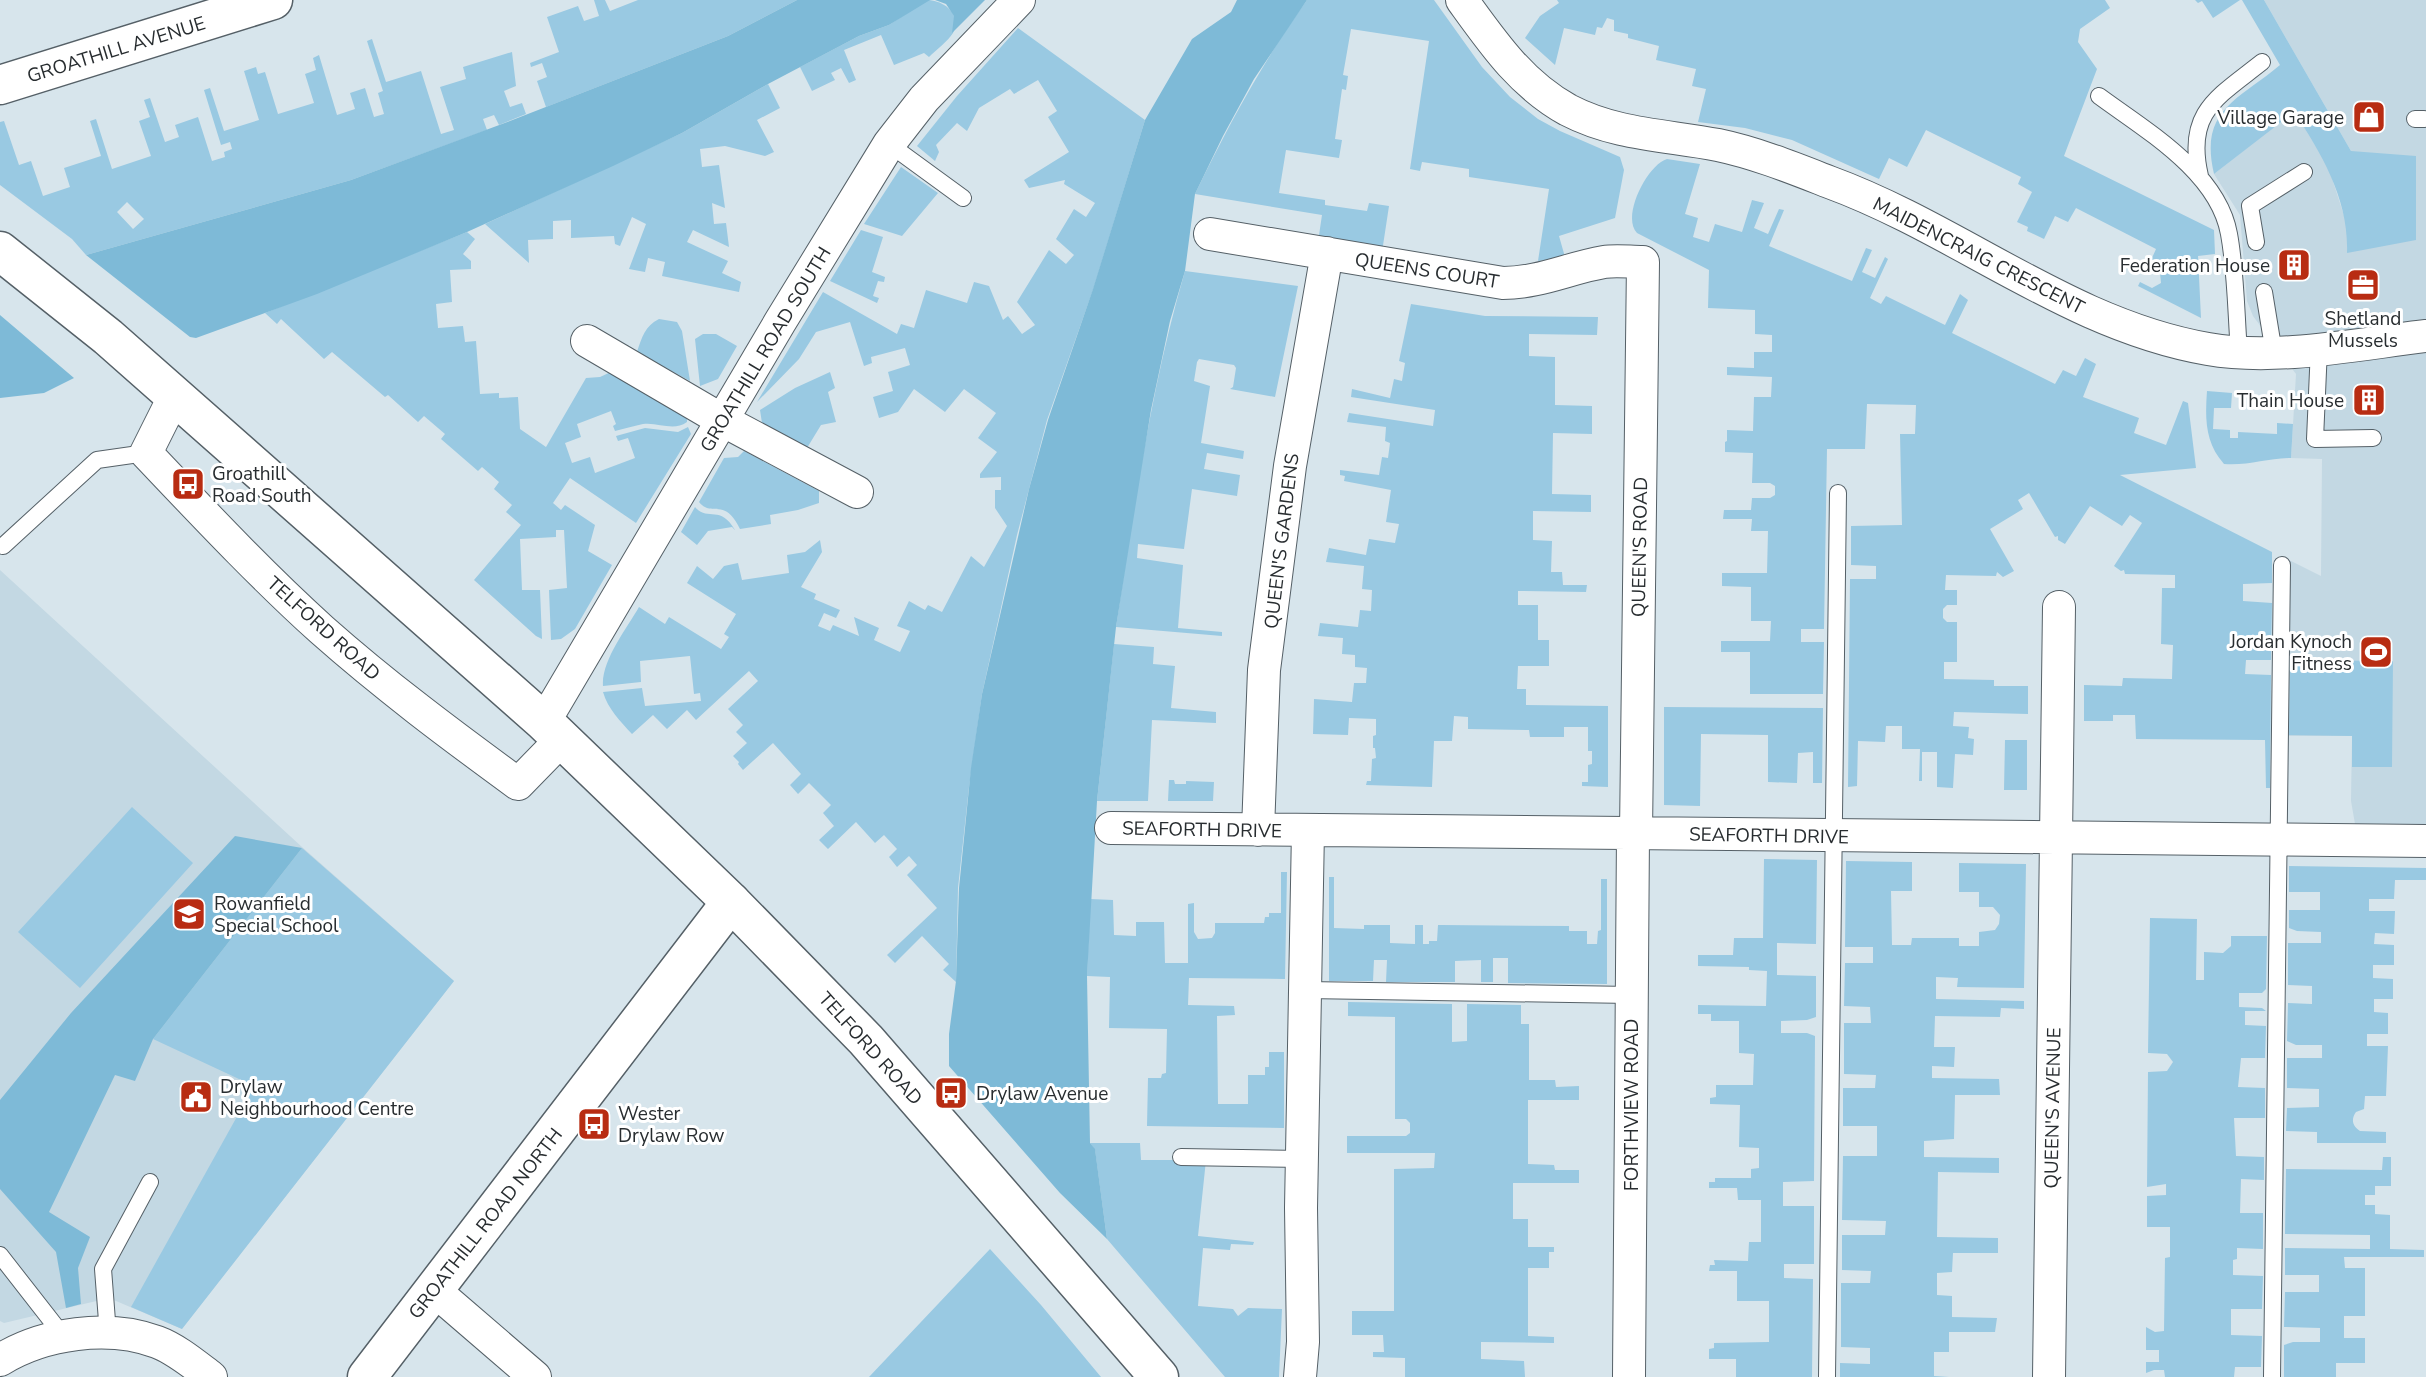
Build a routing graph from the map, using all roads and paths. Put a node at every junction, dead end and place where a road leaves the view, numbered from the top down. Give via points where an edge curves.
1 (273, 0) edge
2 (1019, 0) edge
3 (1462, 0) edge
4 (2263, 62) dead end
5 (0, 85) edge
6 (2099, 96) dead end
7 (890, 144) junction
8 (2304, 173) dead end
9 (2201, 178) junction
10 (963, 198) dead end
11 (1210, 234) dead end
12 (2256, 242) dead end
13 (1326, 253) junction
14 (4, 254) edge
15 (1643, 262) joint
16 (2264, 292) dead end
17 (2426, 336) edge
18 (587, 341) dead end
19 (2319, 348) junction
20 (2239, 352) junction
21 (2274, 353) junction
22 (174, 397) junction
23 (722, 420) junction
24 (2373, 438) dead end
25 (146, 453) junction
26 (857, 492) dead end
27 (1838, 492) dead end
28 (3, 546) dead end
29 (2281, 565) dead end
30 (2059, 607) dead end
31 (553, 731) junction
32 (1111, 828) dead end
33 (1258, 830) junction
34 (1308, 830) junction
35 (1634, 833) junction
36 (1833, 836) junction
37 (2056, 839) junction
38 (2279, 841) junction
39 (2426, 841) edge
40 (731, 902) junction
41 (1306, 990) junction
42 (1631, 995) junction
43 (1181, 1157) dead end
44 (1302, 1159) junction
45 (150, 1182) dead end
46 (0, 1255) edge
47 (434, 1290) junction
48 (108, 1334) junction
49 (64, 1337) junction
50 (0, 1360) edge
51 (211, 1377) edge
52 (367, 1377) edge
53 (535, 1377) edge
54 (1159, 1377) edge
55 (1300, 1377) edge
56 (1629, 1377) edge
57 (1827, 1377) edge
58 (2049, 1377) edge
59 (2272, 1377) edge

1 - 5 main road, GROATHILL AVENUE
2 - 7 street, GROATHILL ROAD SOUTH via 924,99
3 - 20 street, MAIDENCRAIG CRESCENT via 1526,80 1551,100 1591,120 1619,130 1718,145 1787,166 1879,202 2042,290 2110,321 2183,344
4 - 9 lane via 2216,98 2205,113 2195,154
6 - 9 lane
7 - 10 lane
7 - 23 street, GROATHILL ROAD SOUTH
8 - 12 lane via 2250,206
9 - 20 lane via 2229,232
11 - 13 street, QUEENS COURT
13 - 15 street, QUEENS COURT via 1503,283 1543,279 1606,262
13 - 33 street, QUEEN'S GARDENS via 1290,466 1264,670
14 - 22 main road, TELFORD ROAD
15 - 35 street, QUEEN'S ROAD
16 - 21 lane
17 - 19 street, MAIDENCRAIG CRESCENT
18 - 23 street
19 - 21 street, MAIDENCRAIG CRESCENT
19 - 24 lane via 2315,439
20 - 21 street, MAIDENCRAIG CRESCENT
22 - 25 street
22 - 31 main road, TELFORD ROAD
23 - 26 street
23 - 31 street, GROATHILL ROAD SOUTH
25 - 28 lane via 97,460
25 - 31 street, TELFORD ROAD via 233,545 323,630 423,714 518,784
27 - 36 lane
29 - 38 lane
30 - 37 street, QUEEN'S AVENUE
31 - 40 main road, TELFORD ROAD
32 - 33 street, SEAFORTH DRIVE
33 - 34 street, SEAFORTH DRIVE
34 - 35 street, SEAFORTH DRIVE
34 - 41 street
35 - 36 street, SEAFORTH DRIVE
35 - 42 street, FORTHVIEW ROAD
36 - 37 street, SEAFORTH DRIVE
36 - 57 lane
37 - 38 street, SEAFORTH DRIVE
37 - 58 street, QUEEN'S AVENUE
38 - 39 street, SEAFORTH DRIVE
38 - 59 lane
40 - 47 main road, GROATHILL ROAD NORTH
40 - 54 main road, TELFORD ROAD via 866,1040
41 - 42 lane
41 - 44 street
42 - 56 street, FORTHVIEW ROAD
43 - 44 lane
44 - 55 street
45 - 48 lane via 103,1269
46 - 49 lane
47 - 52 main road, GROATHILL ROAD NORTH
47 - 53 street
48 - 49 street
48 - 51 street via 158,1342
49 - 50 street via 37,1342

